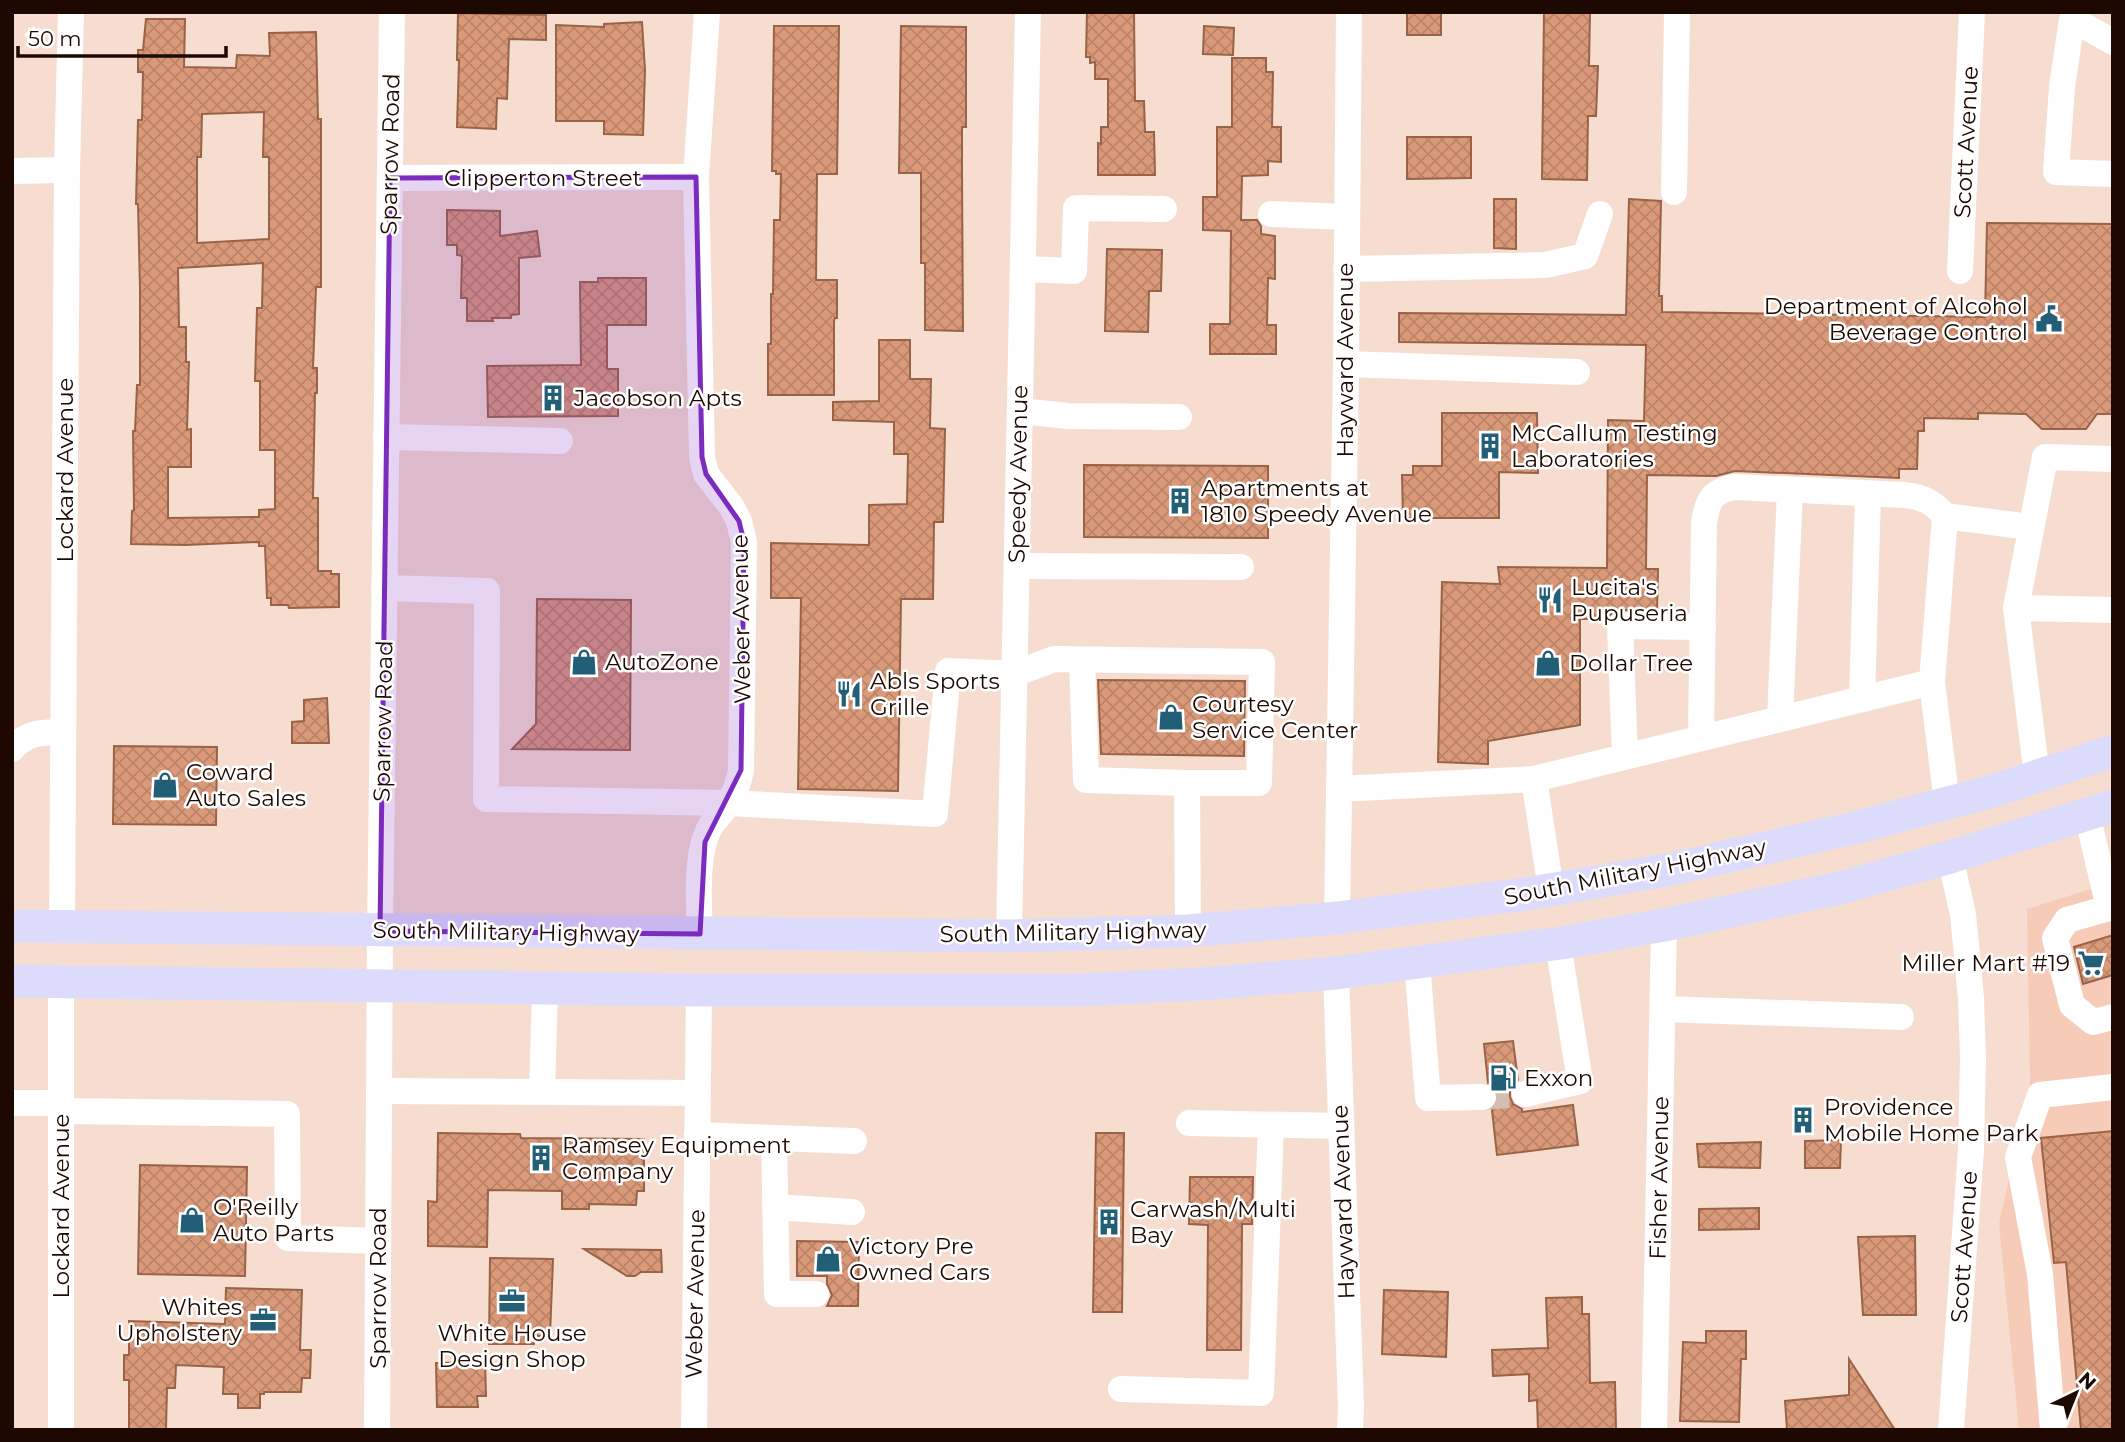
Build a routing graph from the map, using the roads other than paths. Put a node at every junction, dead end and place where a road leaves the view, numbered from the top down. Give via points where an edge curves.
1 (71, 12) edge
2 (392, 12) edge
3 (707, 12) edge
4 (1028, 12) edge
5 (1349, 12) edge
6 (1676, 12) edge
7 (1972, 12) edge
8 (2113, 42) edge
9 (67, 170) junction
10 (12, 171) edge
11 (2113, 174) edge
12 (696, 177) junction
13 (390, 178) junction
14 (1674, 192) dead end
15 (1164, 209) dead end
16 (1271, 214) dead end
17 (1600, 214) dead end
18 (1347, 217) junction
19 (1023, 269) junction
20 (1346, 269) junction
21 (1960, 271) dead end
22 (1346, 364) junction
23 (1577, 372) dead end
24 (1020, 411) junction
25 (1179, 417) dead end
26 (386, 437) junction
27 (560, 441) dead end
28 (2113, 459) edge
29 (1790, 490) junction
30 (1868, 494) junction
31 (1945, 516) junction
32 (2030, 527) junction
33 (1017, 566) junction
34 (1241, 567) dead end
35 (384, 587) junction
36 (2016, 608) junction
37 (2113, 610) edge
38 (1703, 627) junction
39 (1082, 660) junction
40 (1014, 674) junction
41 (1931, 682) junction
42 (1862, 699) junction
43 (1780, 719) junction
44 (63, 732) junction
45 (1701, 738) junction
46 (12, 748) edge
47 (2113, 751) edge
48 (1625, 756) junction
49 (2037, 776) junction
50 (1534, 779) junction
51 (1187, 783) junction
52 (1339, 789) junction
53 (729, 803) junction
54 (1947, 803) junction
55 (2100, 810) edge
56 (1950, 857) junction
57 (1551, 890) junction
58 (2111, 907) edge
59 (1337, 918) junction
60 (1664, 925) junction
61 (12, 926) edge
62 (62, 927) junction
63 (380, 931) junction
64 (1188, 931) junction
65 (700, 934) junction
66 (1009, 936) junction
67 (1558, 944) junction
68 (1417, 963) junction
69 (1336, 974) junction
70 (12, 981) edge
71 (61, 982) junction
72 (380, 985) junction
73 (545, 987) junction
74 (699, 989) junction
75 (1663, 1009) junction
76 (1900, 1017) dead end
77 (2113, 1017) edge
78 (2113, 1087) edge
79 (379, 1091) junction
80 (542, 1092) junction
81 (698, 1093) junction
82 (1525, 1094) tunnel mouth
83 (1483, 1097) tunnel mouth
84 (12, 1103) edge
85 (61, 1107) junction
86 (1189, 1124) dead end
87 (1271, 1125) junction
88 (1341, 1126) junction
89 (697, 1135) junction
90 (774, 1138) junction
91 (854, 1141) dead end
92 (775, 1207) junction
93 (852, 1212) dead end
94 (378, 1241) junction
95 (816, 1294) dead end
96 (1121, 1388) dead end
97 (61, 1430) edge
98 (377, 1430) edge
99 (694, 1430) edge
100 (1350, 1430) edge
101 (1654, 1430) edge
102 (1951, 1430) edge
103 (2053, 1430) edge

1 - 9 street, Lockard Avenue
2 - 13 street, Sparrow Road
3 - 12 street, Weber Avenue
4 - 19 street, Speedy Avenue
5 - 18 street, Hayward Avenue
6 - 14 street
7 - 21 street, Scott Avenue
8 - 11 street via 2072,19 2056,172
9 - 10 street
9 - 44 street, Lockard Avenue
12 - 13 street, Clipperton Street
12 - 53 street, Weber Avenue via 702,457 706,474 740,521 744,542 741,770
13 - 26 street, Sparrow Road
15 - 19 street via 1076,208 1074,271
16 - 18 street
17 - 20 street via 1585,256 1546,265
18 - 20 street, Hayward Avenue
19 - 24 street, Speedy Avenue
20 - 22 street, Hayward Avenue
22 - 23 street
22 - 52 street, Hayward Avenue
24 - 25 street
24 - 33 street, Speedy Avenue
26 - 27 street
26 - 35 street, Sparrow Road
28 - 32 street via 2045,457
29 - 30 street
29 - 38 street via 1734,487 1712,497 1704,523
29 - 43 street
30 - 31 street via 1919,496
30 - 42 street
31 - 32 street
31 - 41 street
32 - 36 street
33 - 34 street
33 - 40 street, Speedy Avenue
35 - 53 street via 487,591 486,799
35 - 63 street, Sparrow Road
36 - 37 street
36 - 49 street
38 - 45 street
38 - 48 street via 1620,625
39 - 40 street via 1055,659
39 - 51 street via 1086,780
39 - 51 street via 1262,662 1259,783
40 - 53 street via 948,671 935,814
40 - 66 street, Speedy Avenue
41 - 42 street
41 - 54 street
42 - 43 street
43 - 45 street
44 - 46 street via 37,732
44 - 62 street, Lockard Avenue
45 - 48 street
47 - 49 main road, South Military Highway
48 - 50 street
49 - 54 main road, South Military Highway
50 - 52 street
50 - 57 street
51 - 64 street
52 - 59 street, Hayward Avenue
53 - 65 street, Weber Avenue via 705,842 699,875
54 - 57 main road, South Military Highway via 1681,867
55 - 56 main road
55 - 58 street
56 - 60 main road via 1840,888
56 - 102 street, Scott Avenue via 1963,914 1973,1058
57 - 59 main road, South Military Highway
58 - 77 street via 2067,920 2055,937 2072,1005 2092,1022
59 - 64 main road, South Military Highway
60 - 67 main road
60 - 75 street, Fisher Avenue
61 - 62 main road, South Military Highway
62 - 63 main road, South Military Highway
63 - 65 main road, South Military Highway
63 - 72 street, Sparrow Road
64 - 66 main road, South Military Highway
65 - 66 main road, South Military Highway
67 - 68 main road
67 - 82 street via 1580,1082
68 - 69 main road
68 - 83 street via 1428,1098
69 - 74 main road via 1077,990
69 - 88 street, Hayward Avenue
70 - 71 main road
71 - 72 main road
71 - 85 street, Lockard Avenue
72 - 73 main road
72 - 79 street, Sparrow Road
73 - 74 main road
73 - 80 street
74 - 81 street, Weber Avenue
75 - 76 street
75 - 101 street, Fisher Avenue
78 - 103 street via 2040,1095 2018,1157 2040,1274
79 - 80 street
79 - 94 street, Sparrow Road
80 - 81 street
81 - 89 street, Weber Avenue
84 - 85 street
85 - 94 street via 287,1114 288,1238
85 - 97 street, Lockard Avenue
86 - 87 street
87 - 88 street
87 - 96 street via 1261,1394
88 - 100 street, Hayward Avenue
89 - 90 street
89 - 99 street, Weber Avenue
90 - 91 street
90 - 92 street
92 - 93 street
92 - 95 street via 777,1294
94 - 98 street, Sparrow Road

